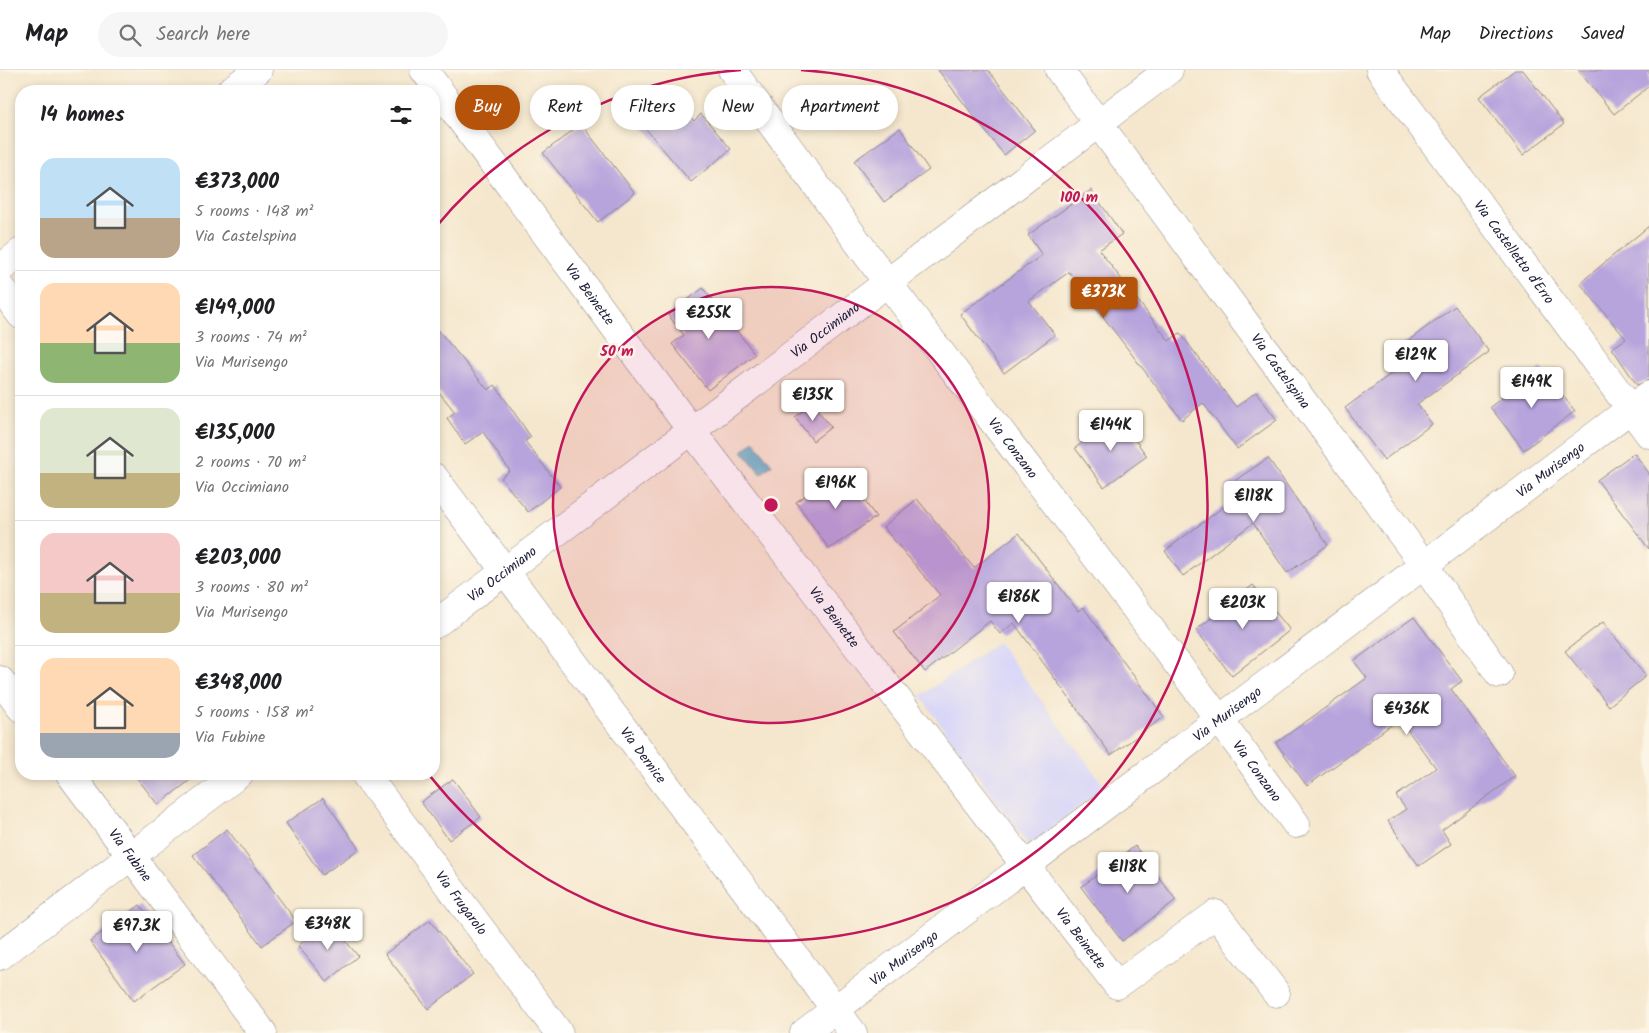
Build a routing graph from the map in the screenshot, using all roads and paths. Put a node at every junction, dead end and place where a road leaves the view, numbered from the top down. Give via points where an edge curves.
1 (258, 70) edge
2 (424, 70) edge
3 (732, 70) edge
4 (1059, 70) edge
5 (1169, 70) edge
6 (1380, 70) edge
7 (238, 85) edge
8 (435, 85) edge
9 (440, 92) edge
10 (1099, 123) junction
11 (15, 257) edge
12 (0, 268) edge
13 (887, 282) junction
14 (0, 287) edge
15 (15, 307) edge
16 (1640, 402) edge
17 (691, 430) junction
18 (1649, 434) edge
19 (440, 485) edge
20 (1424, 565) junction
21 (504, 572) junction
22 (440, 620) edge
23 (1499, 674) dead end
24 (0, 680) edge
25 (15, 700) edge
26 (1220, 720) junction
27 (75, 780) edge
28 (231, 780) edge
29 (369, 780) edge
30 (1296, 824) dead end
31 (132, 856) junction
32 (1026, 866) junction
33 (0, 956) edge
34 (1276, 993) dead end
35 (837, 1009) junction
36 (263, 1033) edge
37 (559, 1033) edge
38 (804, 1033) edge
39 (853, 1033) edge

1 - 7 street
2 - 8 street, Via Beinette
3 - 13 street, Via Conzano
4 - 10 street, Via Castelspina
5 - 10 street, Via Occimiano
6 - 16 street, Via Castelletto d'Erro
9 - 17 street, Via Beinette
10 - 13 street, Via Occimiano
10 - 20 street, Via Castelspina
11 - 12 street
13 - 17 street, Via Occimiano
13 - 26 street, Via Conzano
14 - 15 street
16 - 18 street, Via Castelletto d'Erro
16 - 20 street, Via Murisengo
17 - 21 street, Via Occimiano
17 - 32 street, Via Beinette
19 - 21 street, Via Dernice
20 - 23 street, Via Castelspina
20 - 26 street, Via Murisengo
21 - 22 street, Via Occimiano
21 - 35 street, Via Dernice
24 - 25 street
26 - 30 street, Via Conzano
26 - 32 street, Via Murisengo
27 - 31 street, Via Fubine
28 - 31 street
29 - 37 street, Via Frugarolo
31 - 33 street
31 - 36 street, Via Fubine
32 - 34 street, Via Beinette via 1117,985 1216,914
32 - 35 street, Via Murisengo
35 - 38 street, Via Murisengo
35 - 39 street, Via Dernice

